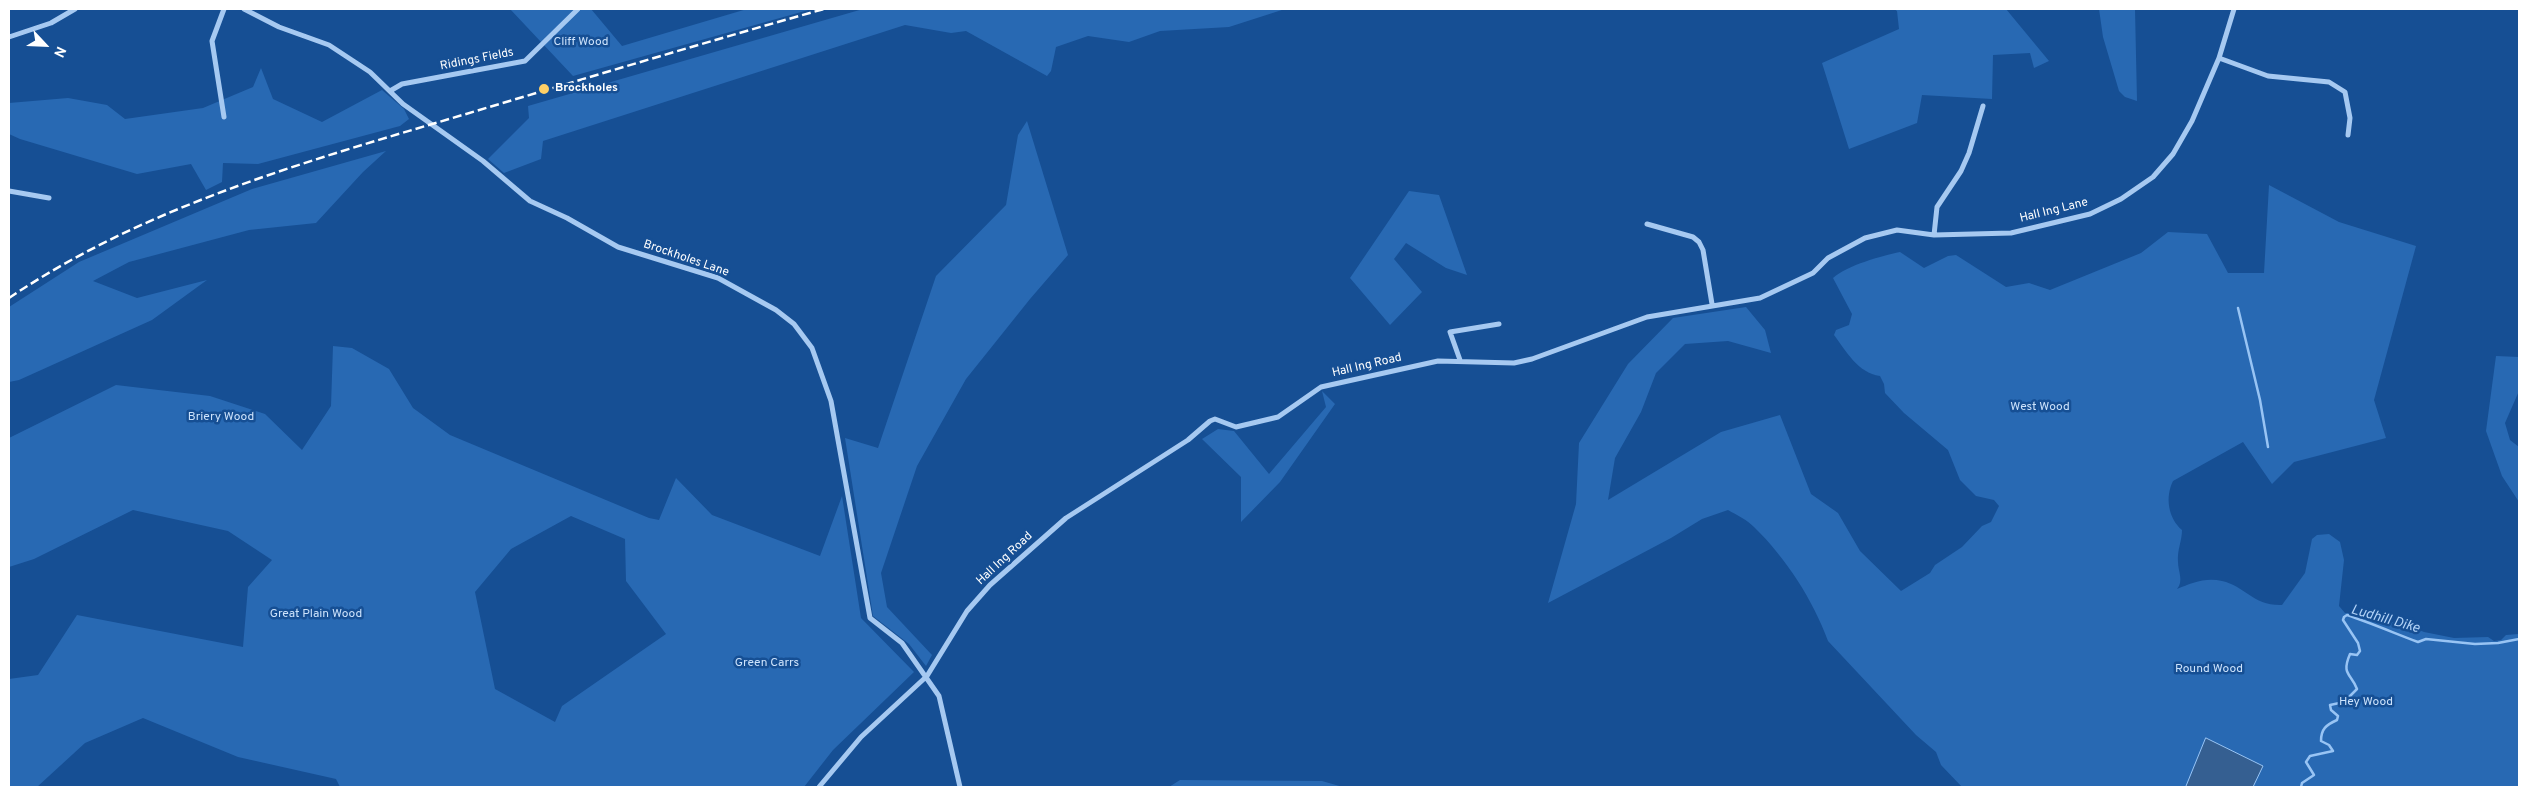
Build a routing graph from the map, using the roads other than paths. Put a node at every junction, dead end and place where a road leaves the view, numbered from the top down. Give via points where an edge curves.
1 (73, 9) edge
2 (224, 9) edge
3 (244, 9) edge
4 (578, 9) edge
5 (2234, 9) edge
6 (9, 37) edge
7 (2219, 58) junction
8 (390, 91) junction
9 (1983, 106) dead end
10 (224, 117) dead end
11 (2348, 135) dead end
12 (9, 191) edge
13 (49, 198) dead end
14 (1647, 224) dead end
15 (1934, 235) junction
16 (1712, 304) junction
17 (1498, 324) dead end
18 (1460, 360) junction
19 (927, 676) junction
20 (820, 787) edge
21 (960, 787) edge

1 - 6 street via 51,23
2 - 10 street via 212,41
3 - 8 street, Brockholes Lane via 279,27 329,45 370,72
4 - 8 street, Ridings Fields via 525,61 402,84
5 - 7 street, Hall Ing Lane
7 - 11 street via 2268,76 2329,82 2345,92 2350,118
7 - 15 street, Hall Ing Lane via 2192,121 2173,154 2153,177 2121,199 2090,214 2011,232
8 - 19 street, Brockholes Lane via 530,201 618,246 718,278 776,310 794,324 812,348 831,400 870,618 902,643
9 - 15 street via 1961,171 1937,207
12 - 13 street
14 - 16 street via 1693,237 1699,242
15 - 16 street, Hall Ing Road via 1897,230 1865,238 1828,258 1813,273 1760,298
16 - 18 street, Hall Ing Road via 1647,317 1532,359 1514,363
17 - 18 street via 1450,332
18 - 19 street, Hall Ing Road via 1438,361 1321,386 1278,417 1236,427 1210,421 1188,440 1059,524 990,585 967,611
19 - 20 street, Hall Ing Road via 861,737
19 - 21 street, Brockholes Lane via 939,696

